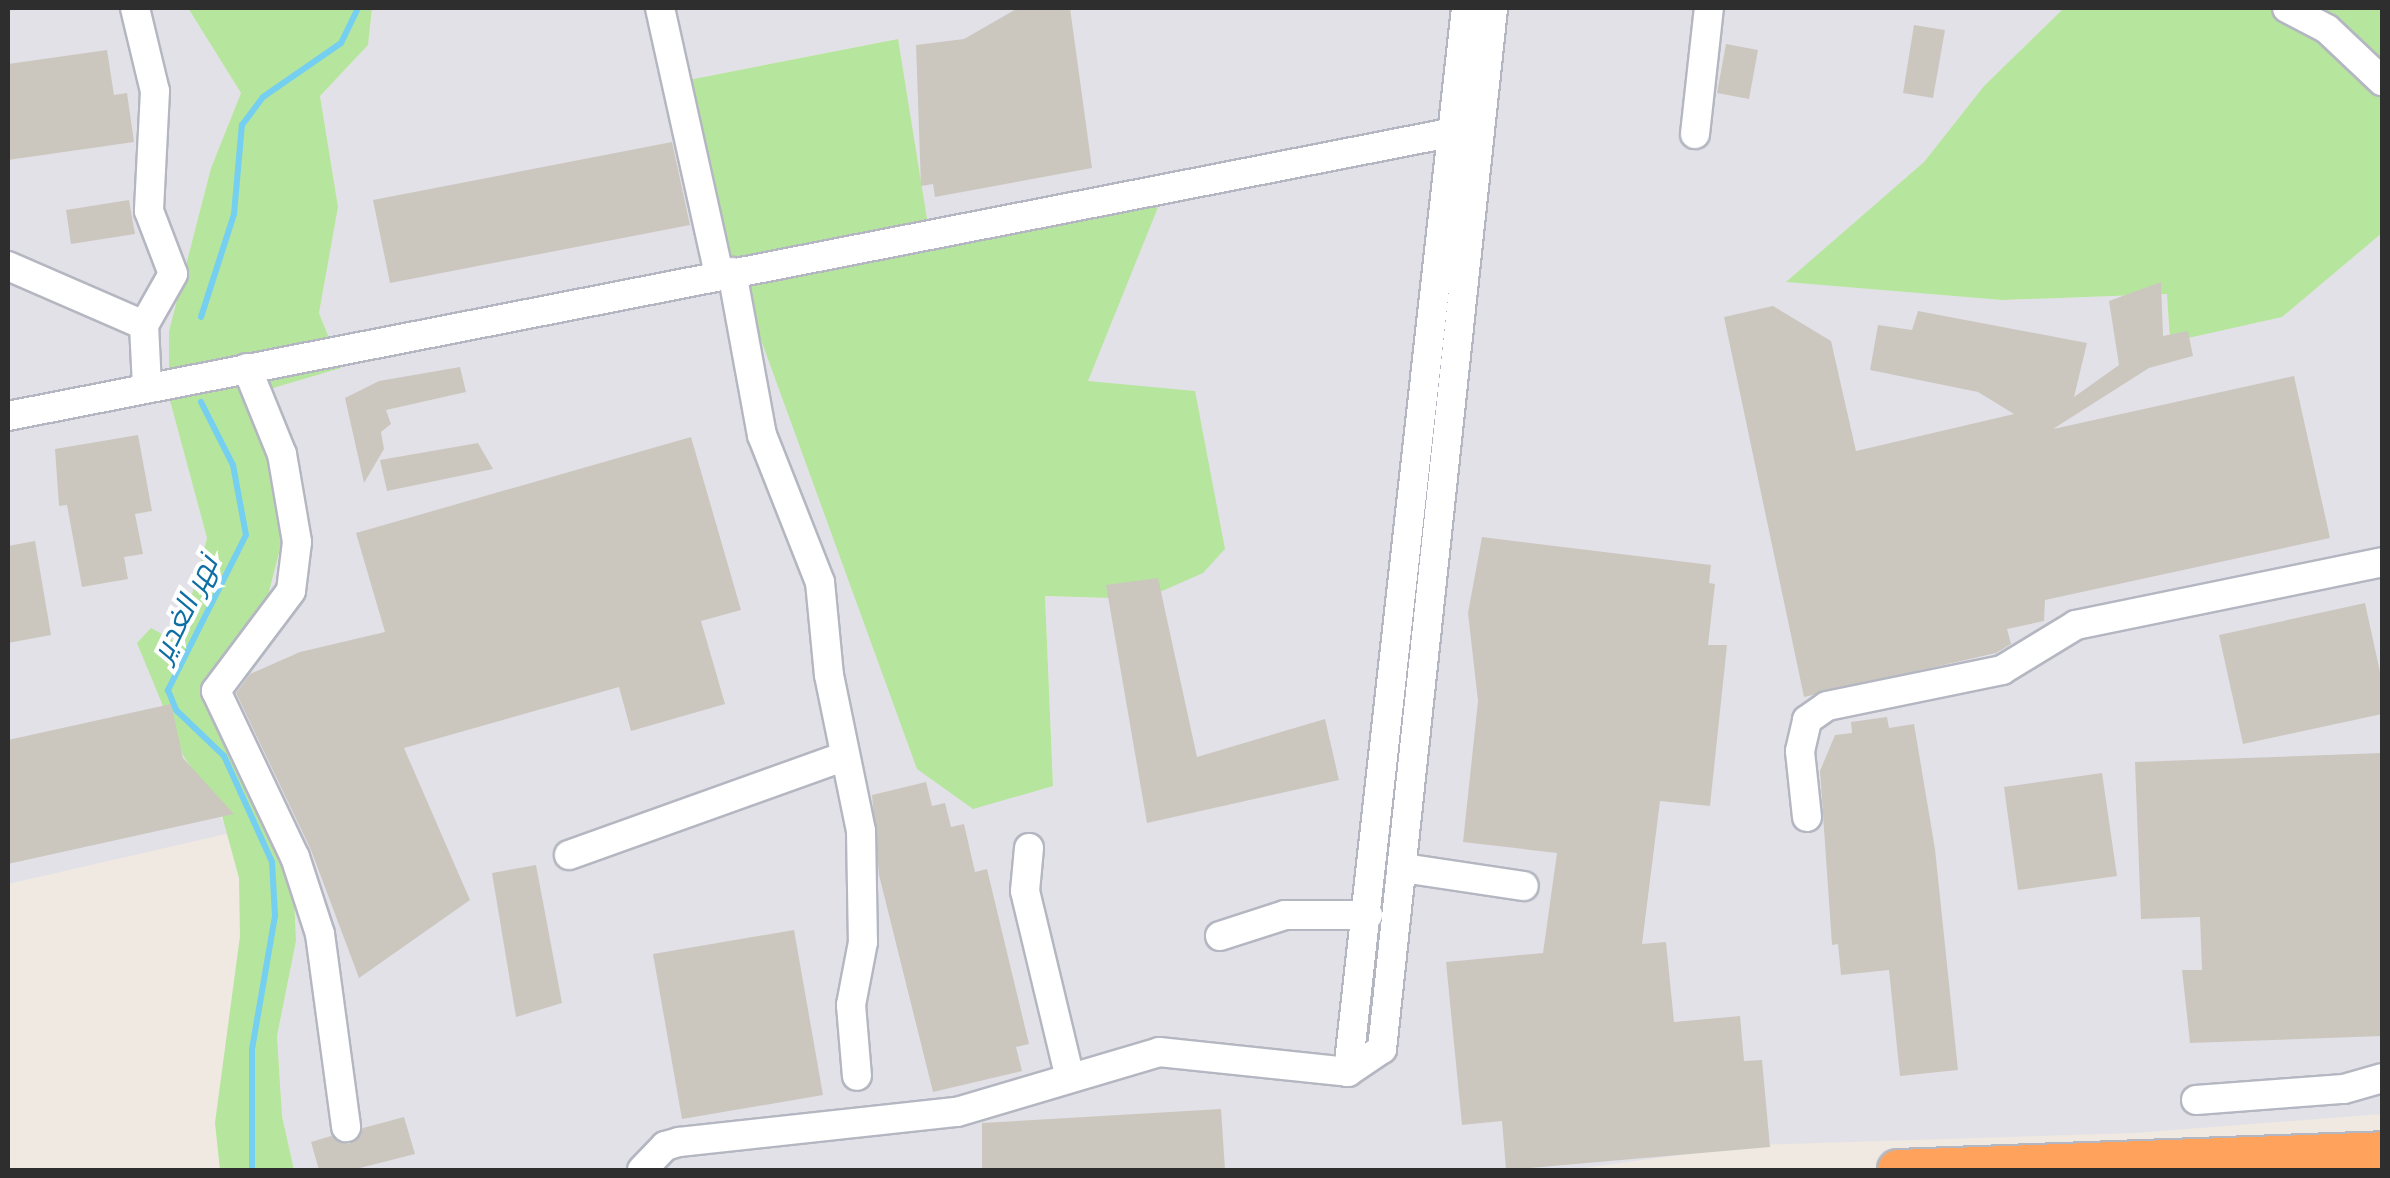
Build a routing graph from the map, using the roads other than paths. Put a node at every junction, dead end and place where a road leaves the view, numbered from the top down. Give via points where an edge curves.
1 (135, 8) edge
2 (660, 8) edge
3 (1466, 8) edge
4 (1493, 8) edge
5 (1709, 8) edge
6 (2287, 8) edge
7 (2382, 81) edge
8 (1480, 127) junction
9 (1450, 131) junction
10 (1695, 134) dead end
11 (8, 266) edge
12 (725, 273) junction
13 (144, 325) junction
14 (246, 368) junction
15 (148, 387) junction
16 (8, 416) edge
17 (1411, 506) junction
18 (1440, 511) junction
19 (2382, 562) edge
20 (846, 756) junction
21 (1807, 817) dead end
22 (1376, 843) junction
23 (1029, 848) dead end
24 (569, 855) dead end
25 (1402, 869) junction
26 (1371, 884) junction
27 (1524, 886) dead end
28 (1368, 916) junction
29 (1220, 936) dead end
30 (1348, 1072) junction
31 (1069, 1074) junction
32 (857, 1076) dead end
33 (2382, 1078) edge
34 (2196, 1100) dead end
35 (346, 1127) dead end
36 (2382, 1152) edge
37 (642, 1170) edge
38 (1898, 1170) edge

1 - 13 street via 155,92 150,211 173,274
2 - 12 street
3 - 9 street
4 - 8 street
5 - 10 street
6 - 7 street via 2327,29
8 - 9 street
8 - 18 street
9 - 12 street
9 - 17 street
11 - 13 street
12 - 14 street
12 - 20 street via 762,435 820,582
13 - 15 street
14 - 15 street
14 - 35 street via 282,454 297,542 291,591 216,690 294,857 320,934
15 - 16 street
17 - 18 street
17 - 22 street
18 - 25 street
19 - 21 street via 2076,625 2002,670 1827,706 1806,720 1800,751
20 - 24 street
20 - 32 street via 861,831 863,942 851,1005
22 - 25 street
22 - 26 street
23 - 31 street via 1025,892
25 - 26 street
25 - 27 street
25 - 30 street via 1382,1049
26 - 28 street
28 - 29 street via 1285,915
28 - 30 street
30 - 31 street via 1159,1052
31 - 37 street via 958,1112 679,1142 665,1146
33 - 34 street via 2344,1089
36 - 38 highway

